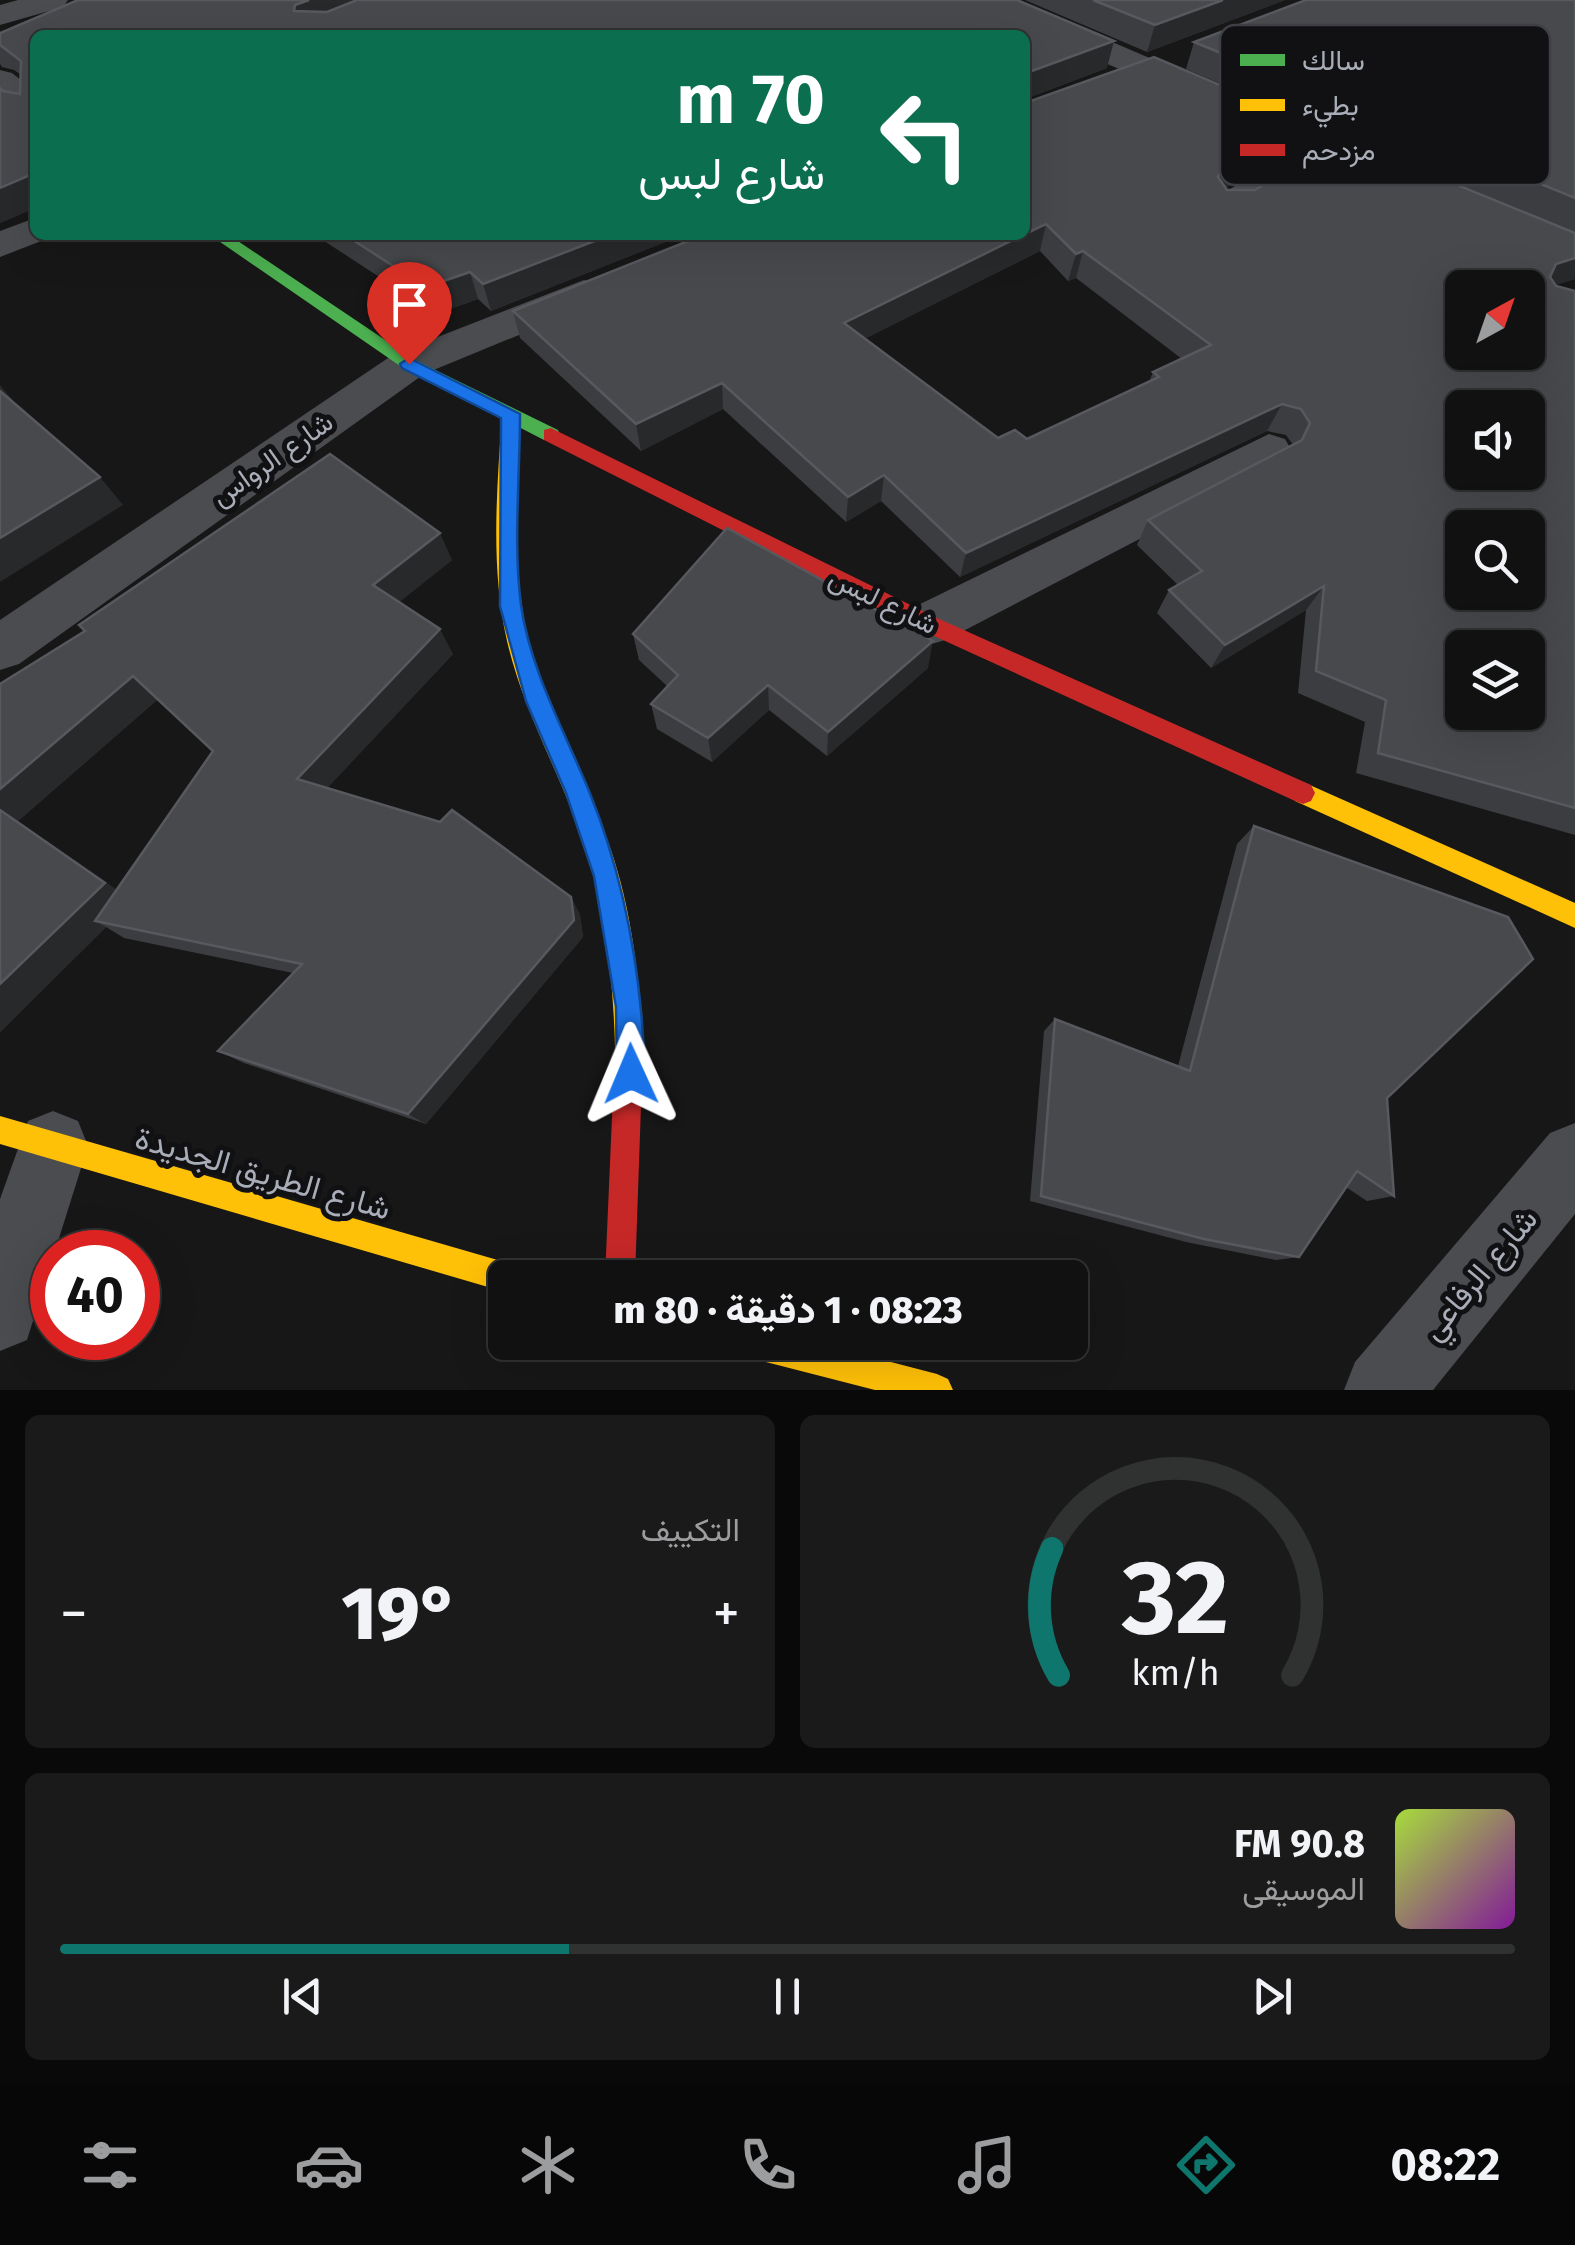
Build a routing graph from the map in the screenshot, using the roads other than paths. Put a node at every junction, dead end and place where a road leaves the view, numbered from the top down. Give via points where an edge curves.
1 (52, 0) edge
2 (988, 0) edge
3 (0, 15) edge
4 (1180, 53) edge
5 (1144, 66) junction
6 (0, 80) edge
7 (1093, 87) edge
8 (1220, 101) edge
9 (30, 104) edge
10 (1263, 185) edge
11 (1415, 185) edge
12 (1432, 192) edge
13 (1230, 206) edge
14 (30, 232) edge
15 (225, 240) edge
16 (0, 245) edge
17 (621, 278) edge
18 (409, 364) junction
19 (510, 414) junction
20 (1268, 451) edge
21 (928, 624) junction
22 (0, 648) edge
23 (1575, 916) edge
24 (26, 1138) edge
25 (1575, 1158) edge
26 (621, 1260) edge
27 (488, 1272) edge
28 (0, 1312) edge
29 (819, 1360) edge
30 (927, 1388) edge
31 (1383, 1390) edge

1 - 3 street
2 - 5 street
4 - 5 street
5 - 7 street
5 - 8 street
6 - 9 street
10 - 13 street
11 - 12 street
14 - 16 street
15 - 18 street, شارع لبس
17 - 18 street, شارع الرواس
18 - 19 street, شارع لبس
18 - 22 street, شارع الرواس
19 - 21 street, شارع لبس
19 - 26 street via 511,606 538,701 607,876 630,1007 632,1108
20 - 21 street
21 - 23 street, شارع لبس
24 - 27 street, شارع الطريق الجديدة
24 - 28 street
25 - 31 street, شارع الرفاعي
29 - 30 street

